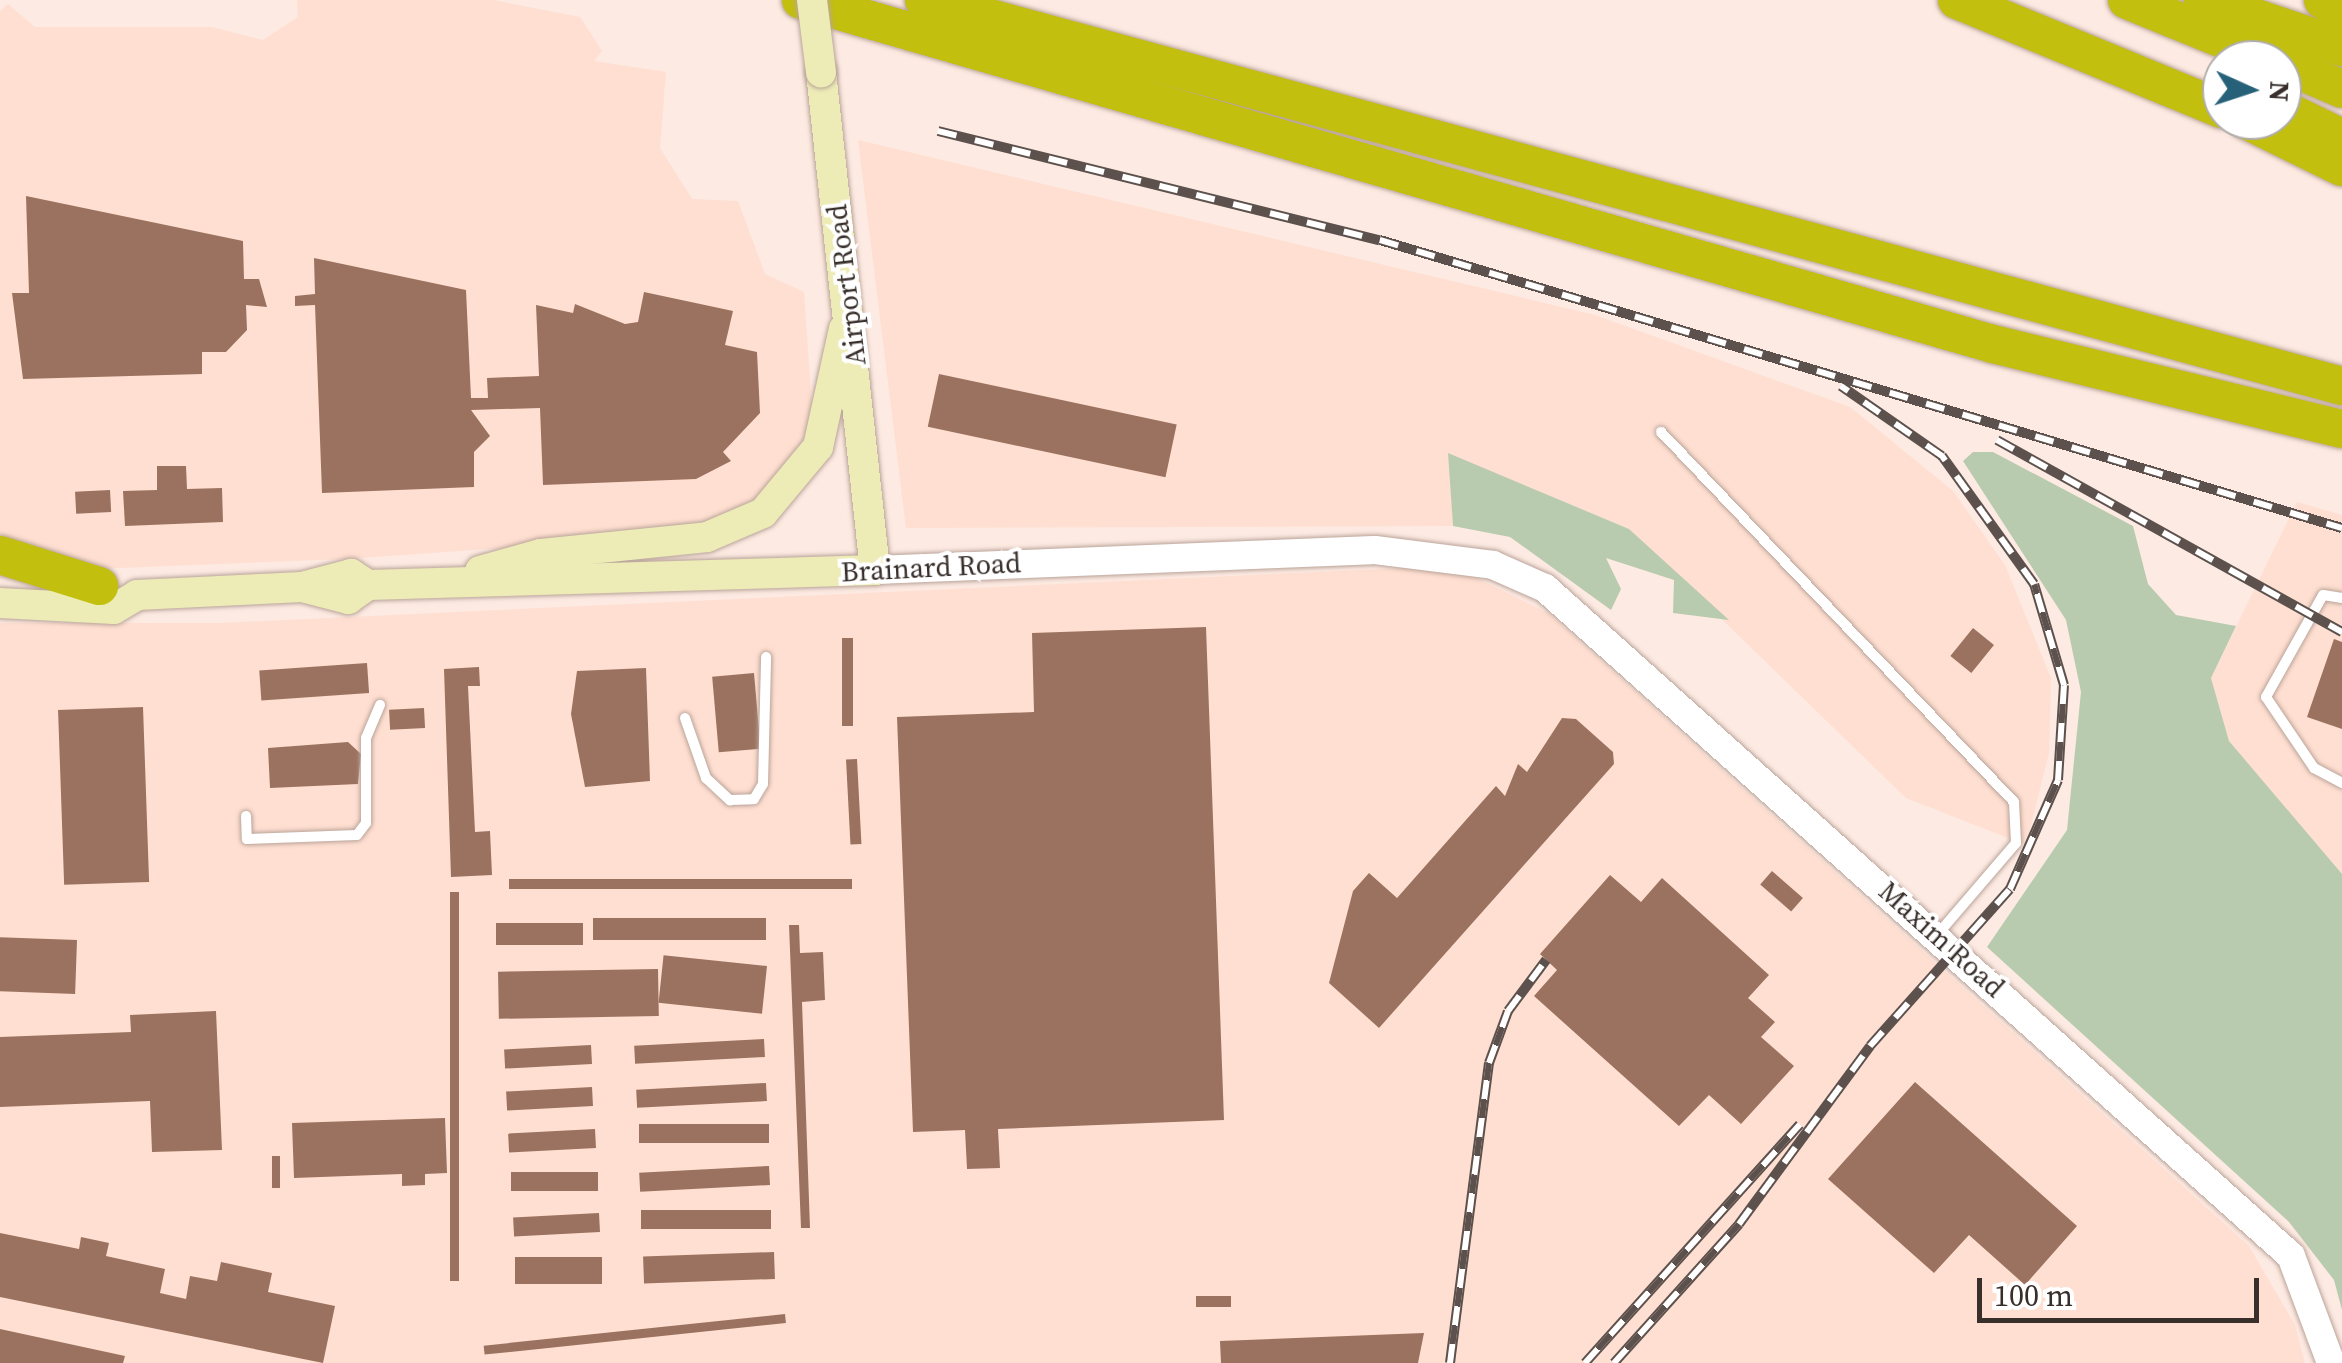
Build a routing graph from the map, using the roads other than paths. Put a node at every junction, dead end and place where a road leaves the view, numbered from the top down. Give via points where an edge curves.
1 (801, 0) edge
2 (812, 0) edge
3 (924, 0) edge
4 (964, 0) edge
5 (1957, 0) edge
6 (2032, 0) edge
7 (2127, 0) edge
8 (2204, 0) edge
9 (2323, 0) edge
10 (2342, 10) edge
11 (1031, 29) junction
12 (2225, 40) edge
13 (2342, 48) edge
14 (2202, 72) edge
15 (2302, 72) edge
16 (2342, 89) edge
17 (2202, 100) edge
18 (2302, 118) edge
19 (2342, 138) edge
20 (2287, 140) edge
21 (2342, 167) edge
22 (849, 318) junction
23 (2342, 386) edge
24 (2342, 429) edge
25 (1660, 432) dead end
26 (0, 555) edge
27 (1493, 565) joint
28 (875, 570) junction
29 (436, 584) junction
30 (84, 593) junction
31 (2342, 598) edge
32 (0, 604) edge
33 (766, 657) dead end
34 (380, 705) dead end
35 (685, 718) dead end
36 (2342, 782) edge
37 (246, 816) dead end
38 (1937, 934) junction
39 (2331, 1363) edge

1 - 24 highway via 1993,344
2 - 22 main road, Airport Road, bridge
3 - 11 highway
4 - 11 highway
5 - 17 highway
6 - 14 highway
7 - 12 highway
8 - 13 highway
9 - 10 highway
11 - 23 highway
15 - 16 highway
18 - 19 highway
20 - 21 highway
22 - 28 main road, Airport Road
22 - 29 main road via 818,447 763,513 707,536 542,554
25 - 38 lane via 2014,802 2016,843
26 - 30 highway
27 - 28 street, Brainard Road via 1375,550
27 - 38 street, Maxim Road via 1545,588 1602,632
28 - 29 main road, Brainard Road
29 - 30 main road, Brainard Road via 368,585 352,574 302,587
30 - 32 main road, Brainard Road
31 - 36 lane via 2323,596 2266,697 2314,768
33 - 35 lane via 763,784 754,799 730,800 706,778
34 - 37 lane via 366,738 366,823 357,835 247,838
38 - 39 street, Maxim Road via 2291,1256

